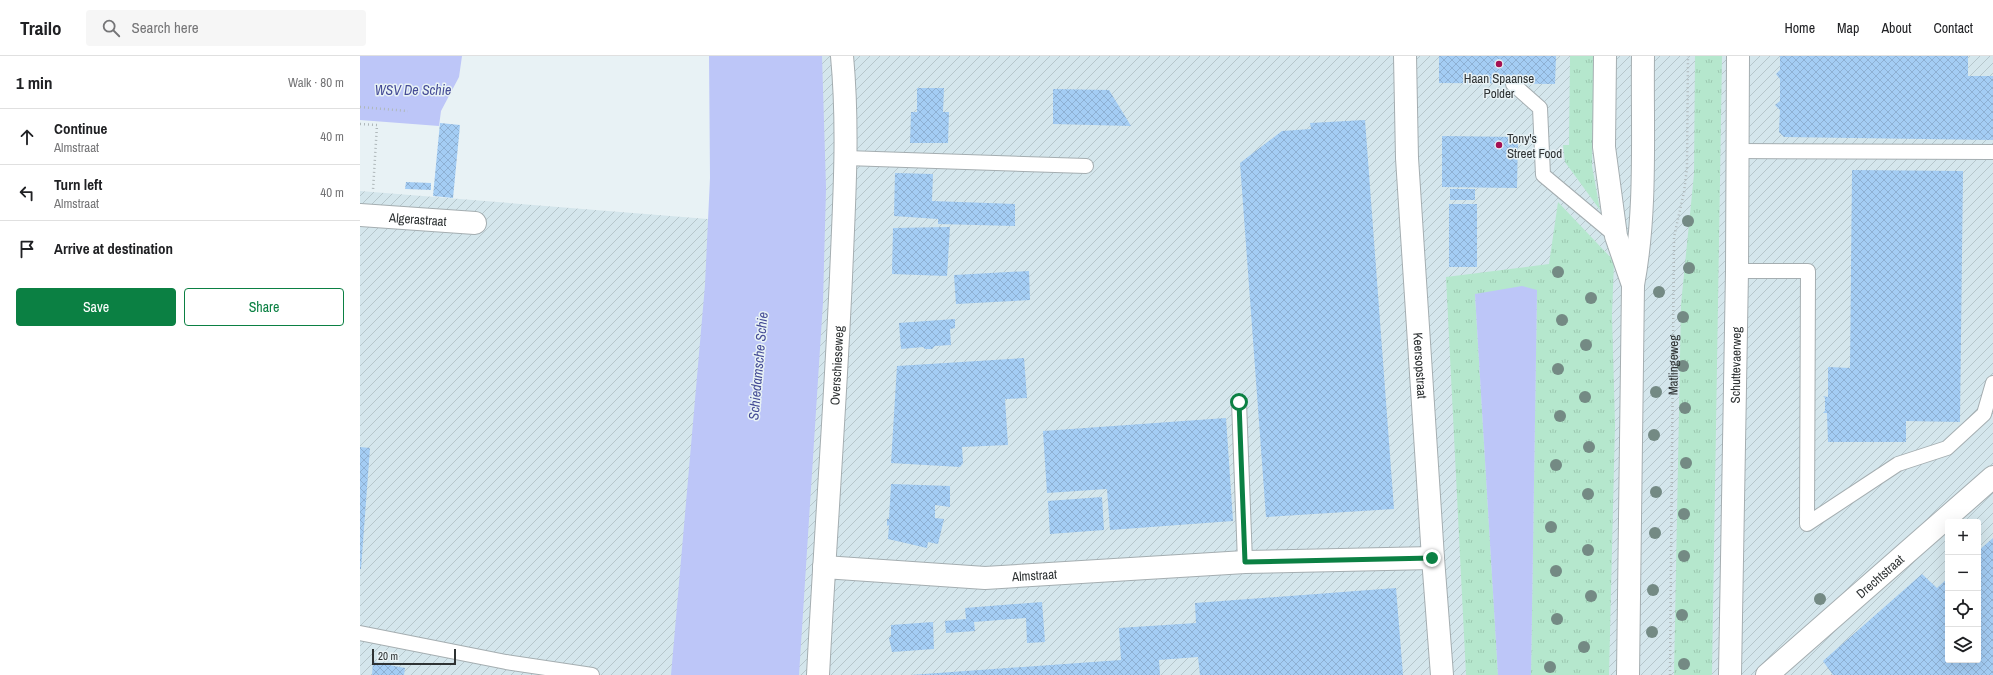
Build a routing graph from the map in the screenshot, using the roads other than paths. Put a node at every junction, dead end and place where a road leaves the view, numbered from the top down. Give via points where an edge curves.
1 (842, 56) edge
2 (1405, 56) edge
3 (1605, 56) edge
4 (1643, 56) edge
5 (1738, 56) edge
6 (1513, 84) dead end
7 (1738, 151) junction
8 (1993, 152) edge
9 (846, 158) junction
10 (1086, 166) dead end
11 (366, 216) edge
12 (475, 223) dead end
13 (1616, 236) junction
14 (1737, 271) junction
15 (1633, 285) junction
16 (1993, 383) edge
17 (1239, 402) dead end
18 (1993, 477) edge
19 (1432, 558) junction
20 (1245, 562) junction
21 (824, 567) junction
22 (360, 633) edge
23 (592, 675) edge
24 (818, 675) edge
25 (1442, 675) edge
26 (1628, 675) edge
27 (1730, 675) edge
28 (1767, 675) edge

1 - 9 street, Overschieseweg
2 - 19 street, Keersopstraat via 1406,158
3 - 13 street via 1604,147
4 - 15 street via 1641,222
5 - 7 street, Schuttevaerweg
6 - 13 lane via 1540,108 1542,175
7 - 8 lane
7 - 14 street, Schuttevaerweg
9 - 10 lane
9 - 21 street, Overschieseweg
11 - 12 street, Algerastraat
13 - 15 street
14 - 16 lane via 1808,271 1807,524 1898,464 1947,448 1984,414
14 - 27 street, Schuttevaerweg
15 - 26 street
17 - 20 lane
18 - 28 street, Drechtstraat
19 - 20 street, Almstraat
19 - 25 street, Keersopstraat
20 - 21 street, Almstraat via 984,578
21 - 24 street, Overschieseweg
22 - 23 lane via 506,662

